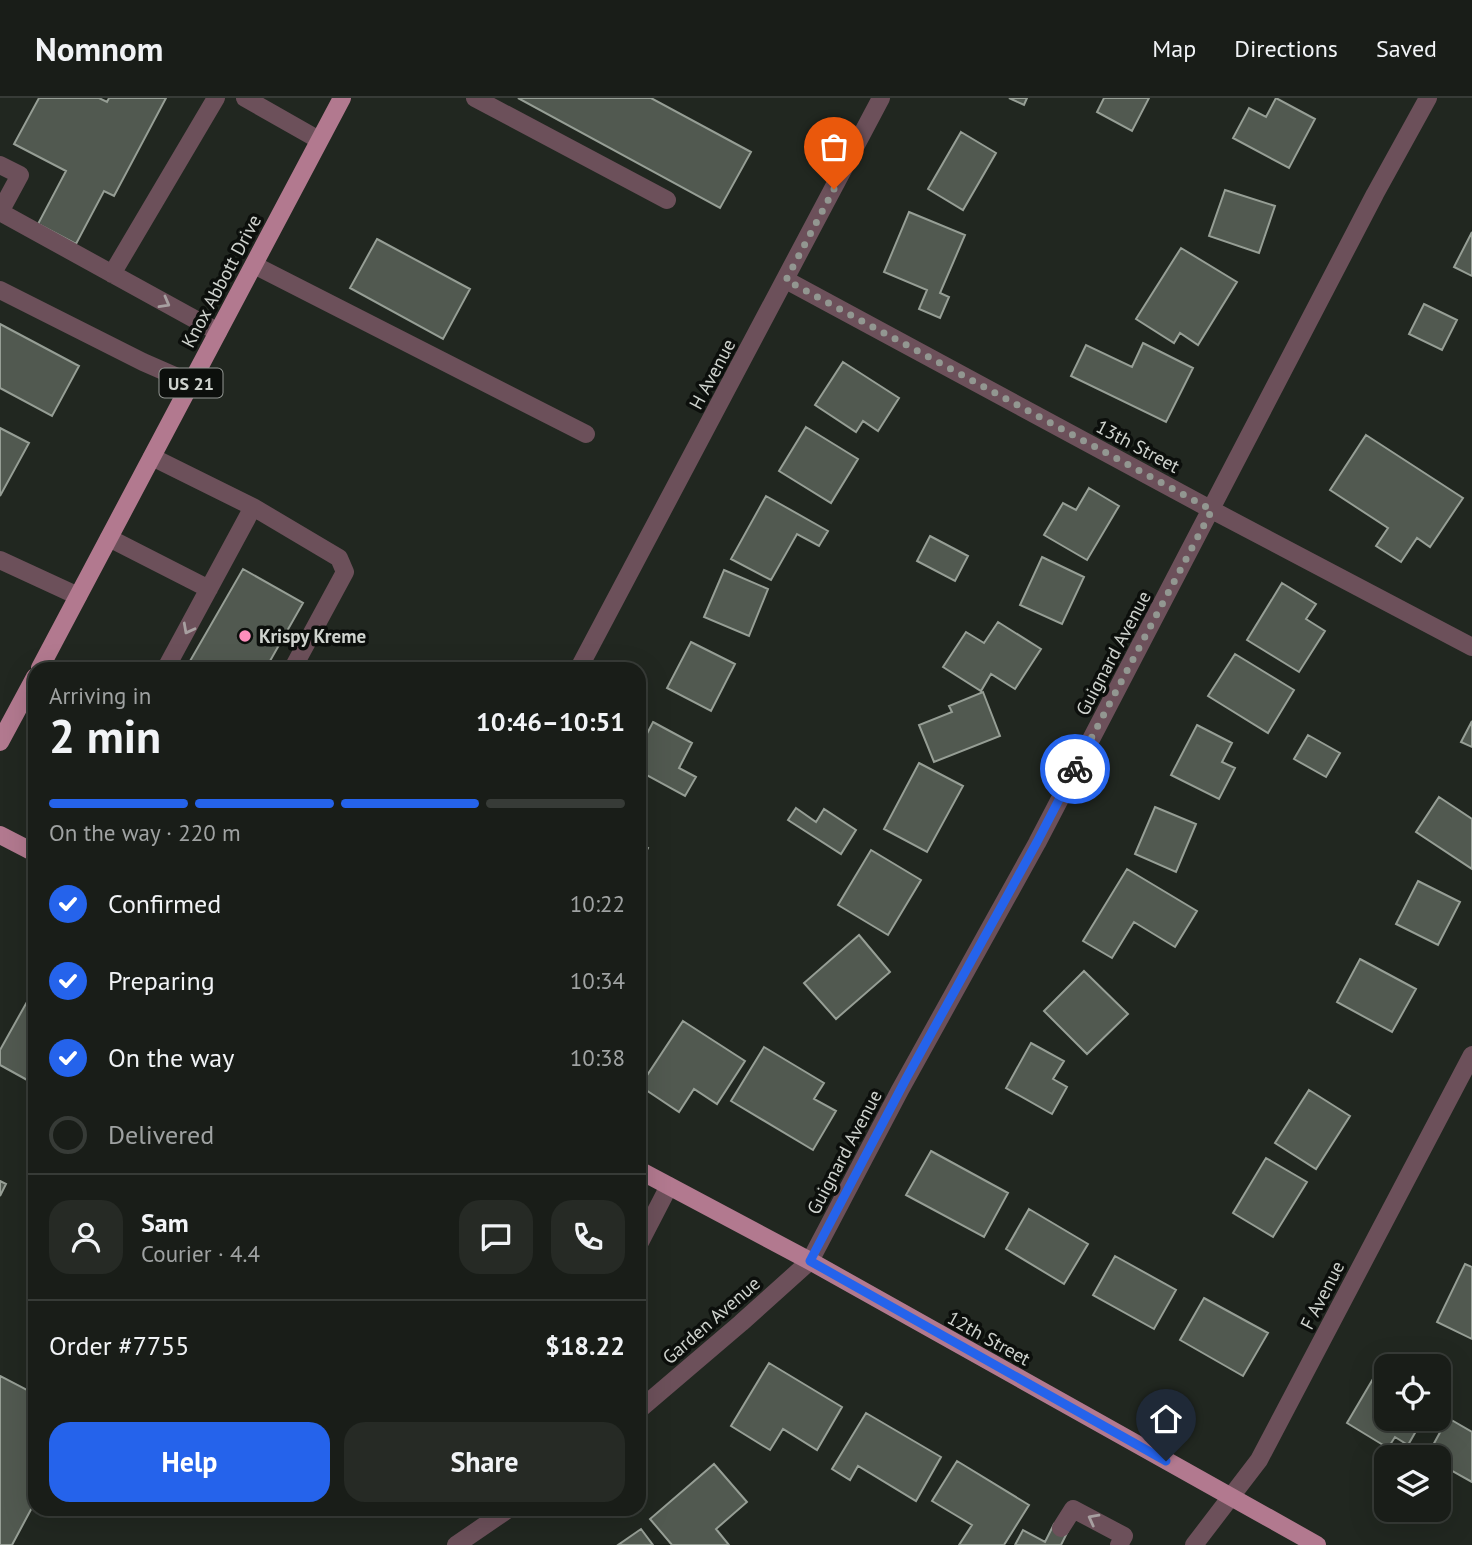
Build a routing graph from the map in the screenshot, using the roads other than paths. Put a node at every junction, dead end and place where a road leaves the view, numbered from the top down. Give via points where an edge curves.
1 (216, 98) edge
2 (245, 98) edge
3 (342, 98) edge
4 (475, 98) edge
5 (881, 98) edge
6 (1427, 98) edge
7 (319, 140) junction
8 (0, 165) edge
9 (667, 200) dead end
10 (0, 212) edge
11 (254, 265) junction
12 (113, 274) junction
13 (786, 280) junction
14 (0, 290) edge
15 (218, 332) junction
16 (191, 383) junction
17 (586, 434) dead end
18 (152, 457) junction
19 (253, 507) junction
20 (1212, 510) junction
21 (109, 538) junction
22 (0, 560) edge
23 (209, 589) junction
24 (78, 596) junction
25 (1472, 647) edge
26 (43, 662) edge
27 (169, 662) edge
28 (296, 662) edge
29 (582, 662) edge
30 (28, 690) edge
31 (0, 742) edge
32 (0, 835) edge
33 (28, 849) edge
34 (1472, 1055) edge
35 (646, 1174) edge
36 (669, 1186) junction
37 (646, 1230) edge
38 (810, 1261) junction
39 (646, 1404) edge
40 (1231, 1497) junction
41 (498, 1516) edge
42 (1061, 1528) dead end
43 (456, 1545) edge
44 (1119, 1545) edge
45 (1194, 1545) edge
46 (1317, 1545) edge

1 - 12 street
2 - 7 street
3 - 7 main road, Knox Abbott Drive / US 21
4 - 9 street
5 - 13 street, H Avenue
6 - 20 street, Guignard Avenue
7 - 11 main road, Knox Abbott Drive / US 21
8 - 10 street via 20,175
10 - 12 street
11 - 15 main road, Knox Abbott Drive / US 21
11 - 17 street
12 -> 15 street
13 - 20 street, 13th Street
13 - 29 street, H Avenue
14 - 16 street
15 - 16 main road, Knox Abbott Drive / US 21
16 - 18 main road, Knox Abbott Drive / US 21
18 - 19 street
18 - 21 main road, Knox Abbott Drive / US 21
19 - 23 street
19 - 28 street via 339,558 345,572
20 - 25 street, 13th Street
20 - 38 street, Guignard Avenue
21 - 23 street
21 - 24 main road, Knox Abbott Drive / US 21
22 - 24 street
23 -> 27 street
24 - 26 main road, Knox Abbott Drive / US 21
30 - 31 main road
32 - 33 main road
34 - 40 street, F Avenue via 1266,1448
35 - 36 main road, 12th Street
36 - 37 street
36 - 38 main road, 12th Street
38 - 39 street, Garden Avenue
38 - 40 main road, 12th Street
40 - 45 street, F Avenue
40 - 46 main road, 12th Street
41 - 43 street
44 -> 42 street via 1124,1536 1073,1508

